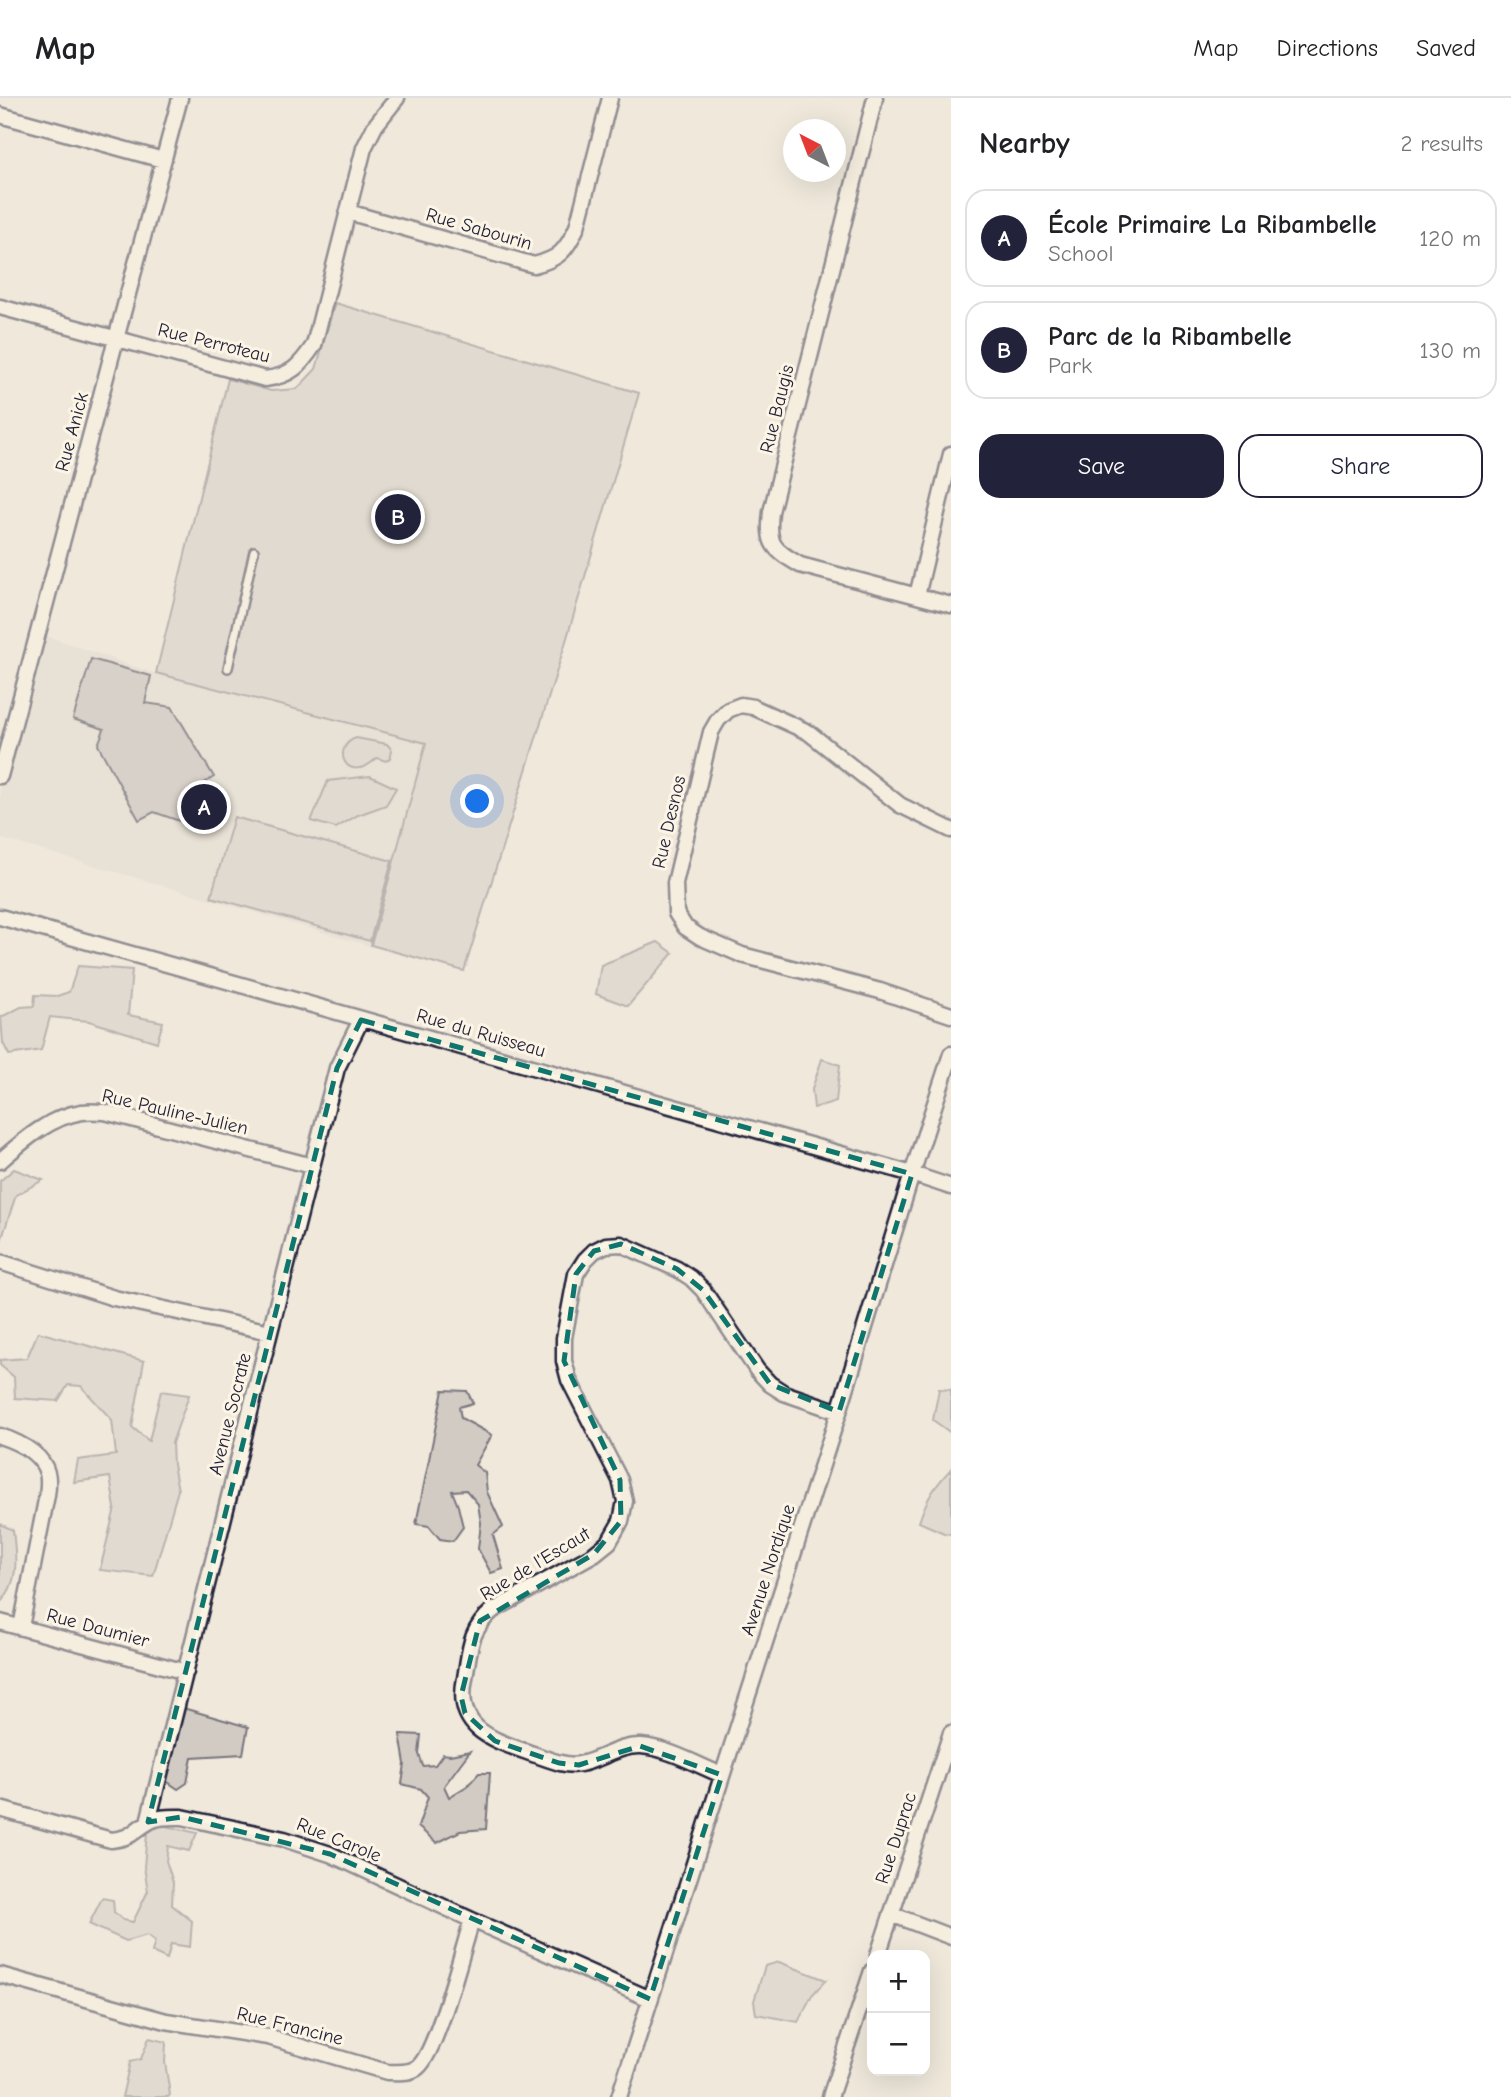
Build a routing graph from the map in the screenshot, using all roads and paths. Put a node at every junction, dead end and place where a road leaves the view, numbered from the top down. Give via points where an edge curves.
1 (180, 98) edge
2 (397, 98) edge
3 (610, 98) edge
4 (875, 98) edge
5 (0, 115) edge
6 (163, 160) junction
7 (348, 212) junction
8 (0, 307) edge
9 (117, 338) junction
10 (951, 454) edge
11 (254, 551) dead end
12 (916, 596) junction
13 (951, 605) edge
14 (228, 668) dead end
15 (4, 742) edge
16 (0, 776) edge
17 (951, 830) edge
18 (0, 917) edge
19 (951, 1015) edge
20 (361, 1020) junction
21 (951, 1054) edge
22 (0, 1161) edge
23 (312, 1166) junction
24 (912, 1174) junction
25 (951, 1187) edge
26 (0, 1262) edge
27 (270, 1332) junction
28 (839, 1412) junction
29 (0, 1436) edge
30 (0, 1622) edge
31 (21, 1627) junction
32 (186, 1672) junction
33 (951, 1733) edge
34 (722, 1775) junction
35 (0, 1809) edge
36 (148, 1822) junction
37 (891, 1914) junction
38 (472, 1920) junction
39 (951, 1937) edge
40 (879, 1950) edge
41 (0, 1975) edge
42 (867, 1986) edge
43 (650, 1999) junction
44 (619, 2097) edge
45 (830, 2097) edge

1 - 6 street, Rue Anick
2 - 7 street, Rue Perroteau via 364,148
3 - 7 street, Rue Sabourin via 577,227 557,257 534,265
4 - 12 street, Rue Baugis via 769,532 782,555 800,565
5 - 6 street
6 - 9 street, Rue Anick
7 - 9 street, Rue Perroteau via 314,345 293,370 265,379
8 - 9 street, Rue Perroteau
9 - 15 street, Rue Anick
10 - 12 street
11 - 14 lane
12 - 13 street, Rue Baugis
15 - 16 street, Rue Anick
17 - 19 street, Rue Desnos via 900,805 808,732 741,705 728,710 711,732 674,897 676,913 685,927 700,937 743,955
18 - 20 street, Rue du Ruisseau
20 - 23 street, Avenue Socrate via 337,1068
20 - 24 street, Rue du Ruisseau
21 - 24 street, Avenue Nordique
22 - 23 street, Rue Pauline-Julien via 63,1117 105,1112
23 - 27 street, Avenue Socrate
24 - 25 street, Rue du Ruisseau
24 - 28 street, Avenue Nordique
26 - 27 street via 114,1298
27 - 32 street, Avenue Socrate
28 - 34 street, Avenue Nordique
28 - 34 street, Rue de l'Escaut via 770,1384 703,1290 677,1269 621,1244 594,1251 576,1274 564,1361 569,1380 620,1480 625,1501 621,1521 609,1542 594,1554 480,1621 461,1696 465,1713 495,1741 559,1763 579,1765 640,1746
29 - 31 street via 28,1449 48,1474
30 - 31 street, Rue Daumier
31 - 32 street, Rue Daumier
32 - 36 street, Avenue Socrate
33 - 37 street, Rue Duprac
34 - 43 street, Avenue Nordique
35 - 36 street, Rue Carole via 111,1839 126,1838
36 - 38 street, Rue Carole via 182,1816 284,1839 330,1854
37 - 39 street
37 - 40 street, Rue Duprac
38 - 41 street, Rue Francine via 435,2039 418,2067 402,2073 268,2037 166,2021
38 - 43 street, Rue Carole
42 - 45 street
43 - 44 street, Avenue Nordique

